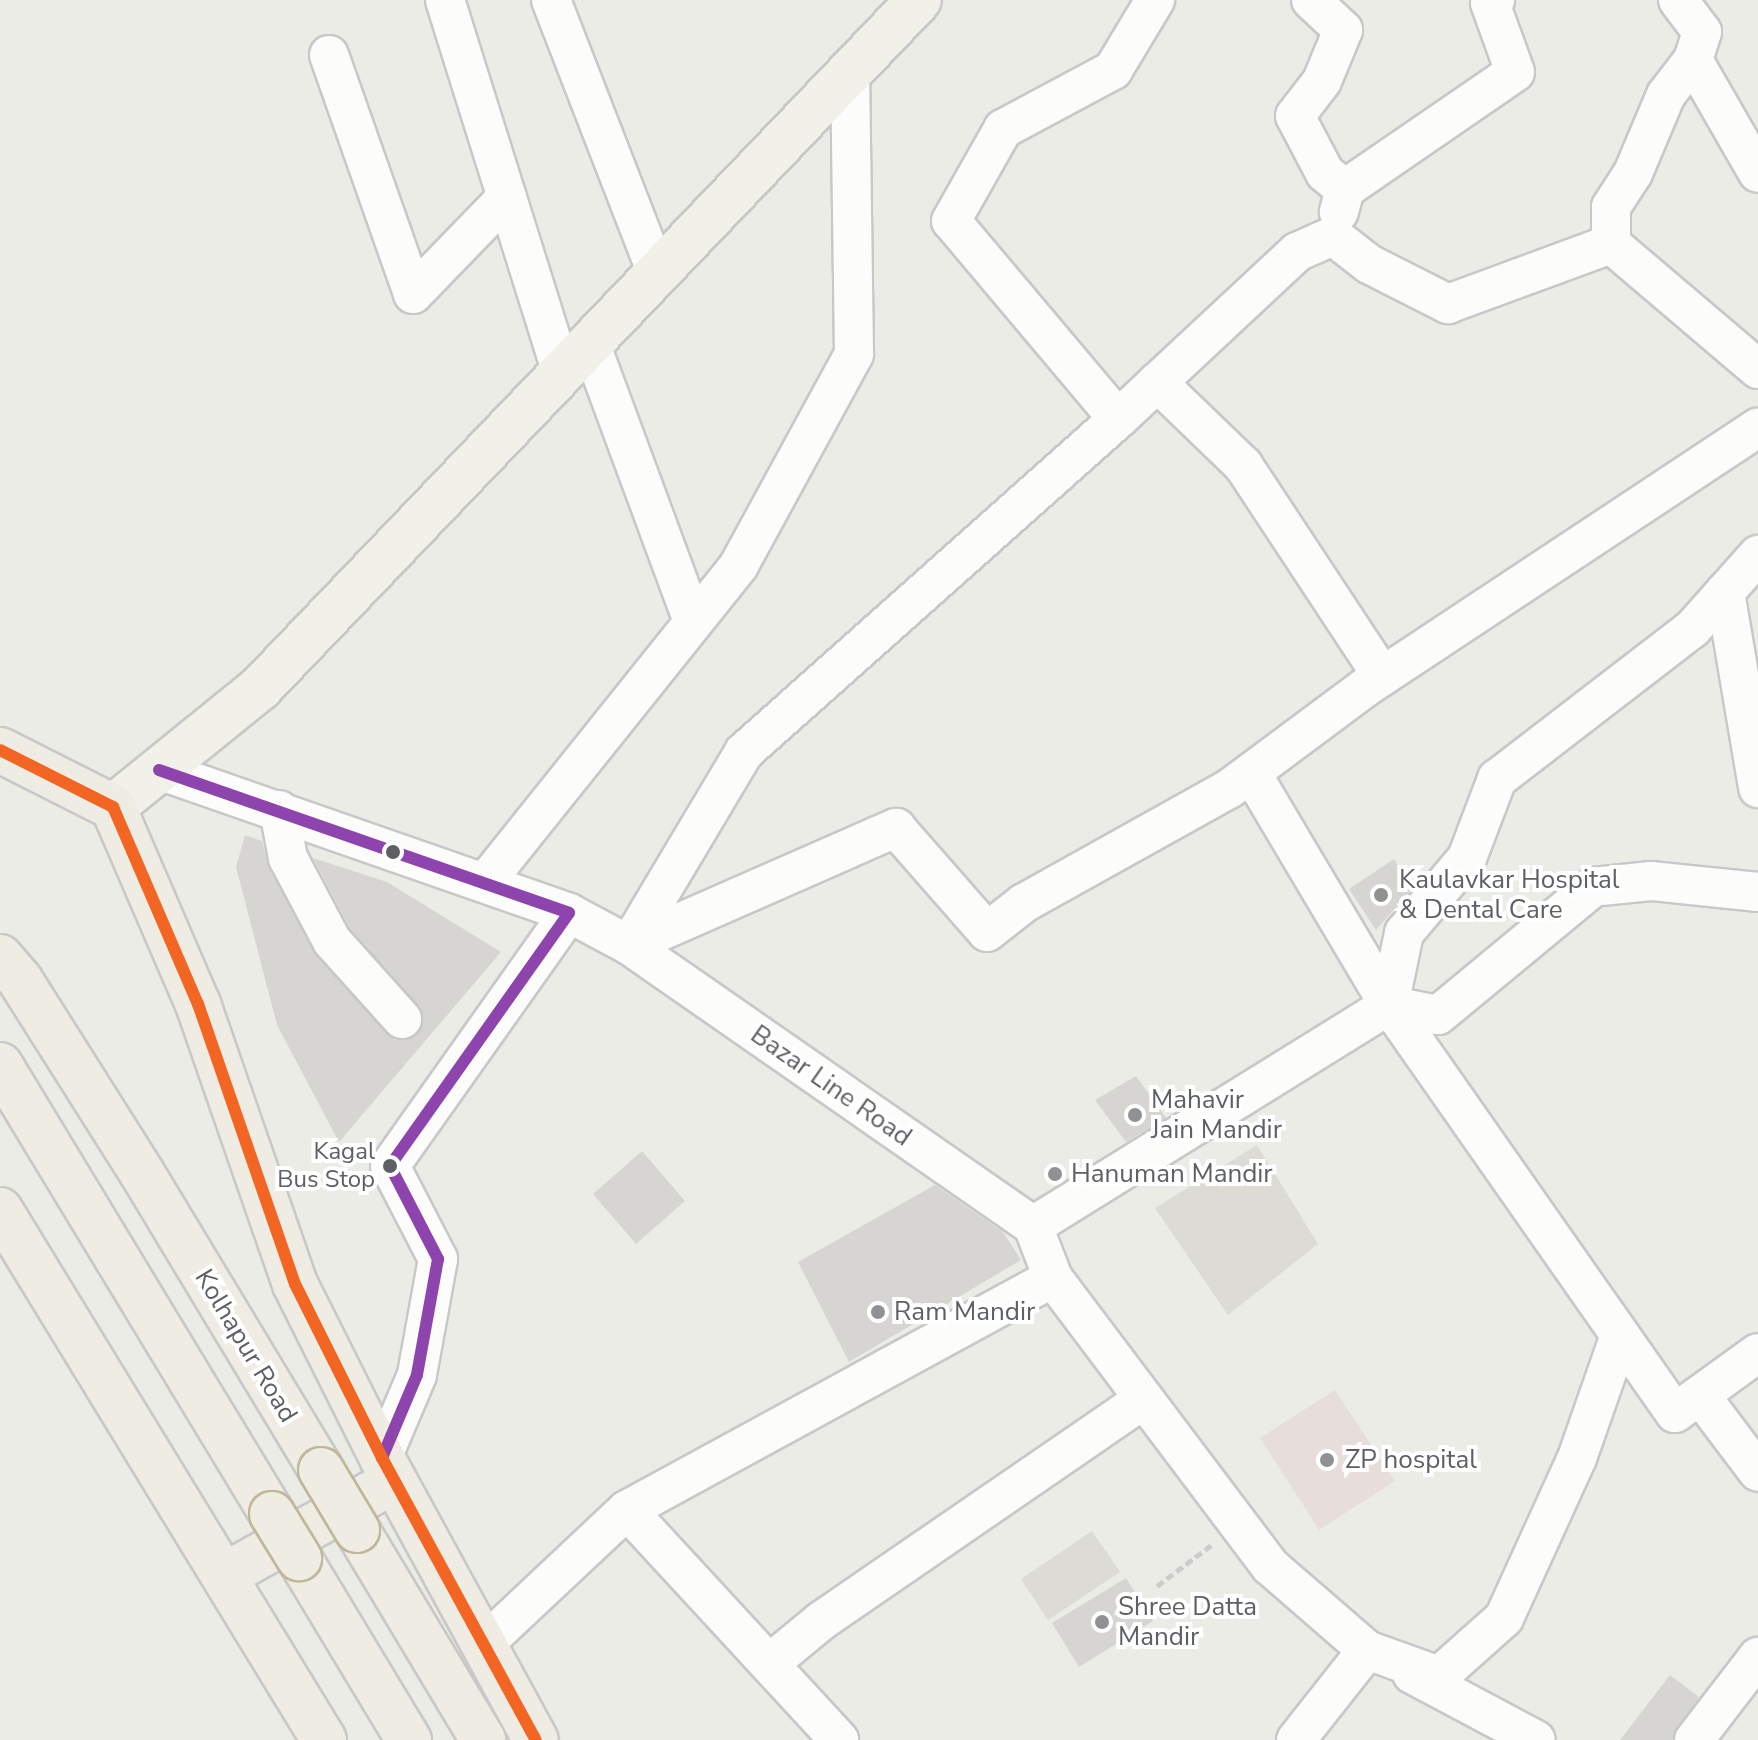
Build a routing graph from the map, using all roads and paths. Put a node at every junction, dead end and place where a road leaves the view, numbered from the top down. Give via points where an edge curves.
1 (445, 0) edge
2 (551, 0) edge
3 (919, 0) edge
4 (1155, 0) edge
5 (1311, 0) edge
6 (1495, 0) edge
7 (1678, 0) edge
8 (329, 55) dead end
9 (1693, 60) junction
10 (850, 72) junction
11 (1758, 173) edge
12 (1345, 189) junction
13 (507, 197) junction
14 (1333, 236) junction
15 (1611, 244) junction
16 (657, 273) junction
17 (576, 358) junction
18 (1758, 369) edge
19 (1157, 382) junction
20 (1118, 419) junction
21 (1758, 428) edge
22 (1758, 555) edge
23 (1725, 592) junction
24 (693, 621) junction
25 (1382, 676) junction
26 (0, 750) edge
27 (159, 770) junction
28 (1251, 773) junction
29 (1758, 788) edge
30 (113, 807) junction
31 (279, 810) junction
32 (487, 880) junction
33 (1758, 892) edge
34 (569, 913) junction
35 (629, 945) junction
36 (0, 957) edge
37 (1389, 1005) junction
38 (402, 1019) dead end
39 (0, 1065) edge
40 (0, 1210) edge
41 (1033, 1226) junction
42 (1053, 1278) junction
43 (1620, 1335) junction
44 (1758, 1353) edge
45 (1700, 1395) junction
46 (1144, 1399) junction
47 (388, 1470) junction
48 (1758, 1472) edge
49 (627, 1510) junction
50 (1238, 1524) junction
51 (225, 1575) junction
52 (1157, 1586) dead end
53 (483, 1645) junction
54 (1367, 1650) junction
55 (1758, 1657) edge
56 (769, 1664) junction
57 (310, 1734) edge
58 (409, 1740) edge
59 (483, 1740) edge
60 (536, 1740) edge
61 (839, 1740) edge
62 (1296, 1740) edge
63 (1536, 1740) edge
64 (1694, 1740) edge

1 - 13 street
2 - 16 street
3 - 10 main road
4 - 20 street via 1113,70 1003,129 951,221
5 - 12 street via 1343,30 1322,81 1295,116 1325,173
6 - 12 street via 1490,3 1515,72
7 - 9 street via 1702,32
8 - 13 street via 413,294
9 - 11 street
9 - 15 street via 1666,95 1633,173 1611,207
10 - 16 main road
10 - 24 street via 854,354 739,565
12 - 14 street
13 - 17 street
14 - 15 street via 1369,264 1448,304
14 - 19 street via 1297,252
15 - 18 street
16 - 17 main road
17 - 24 street
17 - 27 main road via 261,687
19 - 20 street
19 - 25 street via 1243,465
20 - 35 street via 744,752
21 - 25 street
22 - 23 street
23 - 29 street
23 - 37 street via 1693,628 1497,779 1467,858 1404,933
24 - 32 street
25 - 28 street
26 - 30 highway
27 - 30 main road
27 - 31 street, Bazar Line Road
28 - 35 street via 1024,903 987,932 896,828
28 - 37 street
30 - 47 highway via 198,1004 295,1284
31 - 32 street, Bazar Line Road
31 - 38 street via 288,858 332,941
32 - 34 street, Bazar Line Road
33 - 37 street via 1651,881 1593,887 1438,1015
34 - 35 street, Bazar Line Road
34 - 47 street via 390,1166 438,1259 417,1375
35 - 41 street, Bazar Line Road
36 - 59 highway, Kolhapur Road, bridge via 20,980 142,1173
37 - 41 street
37 - 43 street
39 - 58 highway, bridge
40 - 51 highway
41 - 42 street
42 - 46 street
42 - 49 street
43 - 45 street via 1675,1413
43 - 54 street via 1577,1458 1504,1618 1439,1676
44 - 45 street
45 - 48 street
46 - 50 street
46 - 56 street via 821,1621
47 - 51 highway
47 - 53 highway
49 - 53 street
49 - 56 street
50 - 52 path
50 - 54 street via 1270,1566
51 - 57 highway
53 - 60 highway
54 - 62 street
54 - 63 street
55 - 64 street
56 - 61 street

